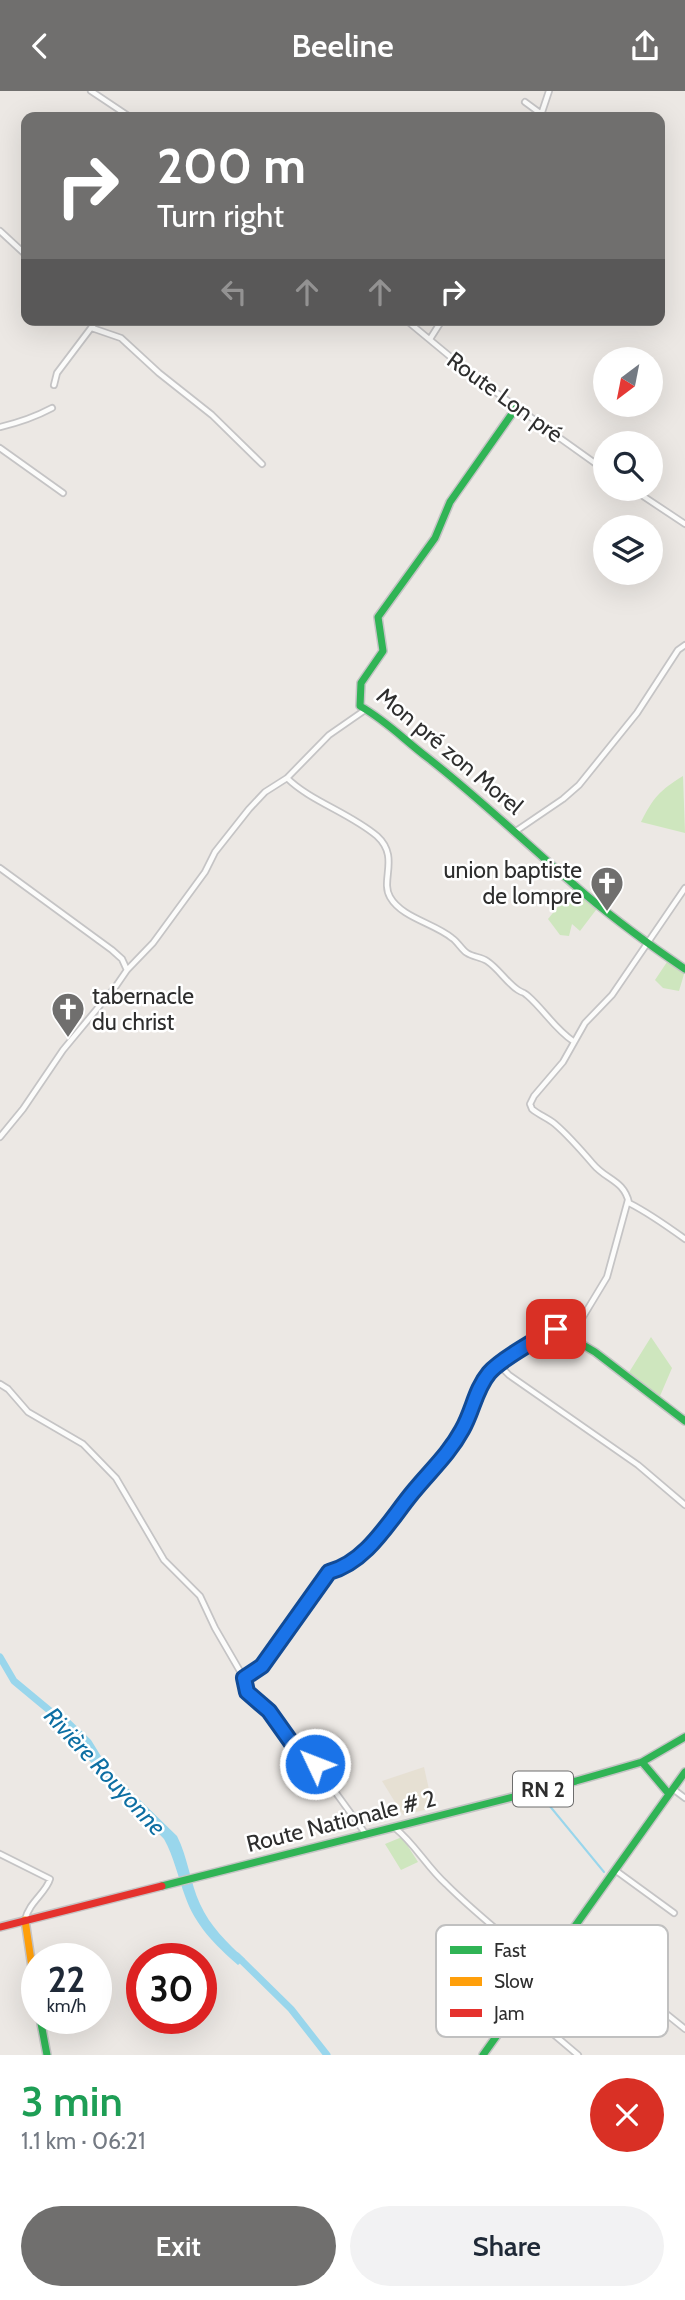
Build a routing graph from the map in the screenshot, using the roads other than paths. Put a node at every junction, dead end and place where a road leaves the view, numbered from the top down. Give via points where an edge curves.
1 (91, 91) edge
2 (549, 91) edge
3 (525, 102) dead end
4 (122, 112) edge
5 (537, 112) edge
6 (542, 112) edge
7 (0, 231) edge
8 (21, 250) edge
9 (413, 326) edge
10 (438, 326) edge
11 (92, 328) joint
12 (429, 339) junction
13 (54, 385) dead end
14 (52, 408) dead end
15 (516, 408) junction
16 (0, 427) edge
17 (0, 448) edge
18 (593, 462) edge
19 (262, 464) dead end
20 (63, 493) dead end
21 (650, 501) edge
22 (685, 524) edge
23 (685, 645) edge
24 (365, 709) junction
25 (287, 778) junction
26 (516, 831) junction
27 (0, 868) edge
28 (685, 887) edge
29 (647, 943) junction
30 (127, 969) junction
31 (685, 969) edge
32 (573, 1041) junction
33 (0, 1137) edge
34 (628, 1199) junction
35 (685, 1239) edge
36 (572, 1335) junction
37 (499, 1365) junction
38 (0, 1384) edge
39 (685, 1421) edge
40 (685, 1505) edge
41 (244, 1678) junction
42 (685, 1737) edge
43 (642, 1762) junction
44 (685, 1772) edge
45 (671, 1791) junction
46 (685, 1798) edge
47 (395, 1828) junction
48 (366, 1834) junction
49 (0, 1854) edge
50 (615, 1870) junction
51 (674, 1913) dead end
52 (25, 1920) junction
53 (493, 1925) edge
54 (577, 1925) edge
55 (0, 1927) edge
56 (28, 1943) edge
57 (668, 2015) edge
58 (685, 2029) edge
59 (43, 2034) edge
60 (496, 2037) edge
61 (557, 2037) edge
62 (47, 2055) edge
63 (483, 2055) edge
64 (578, 2055) edge

1 - 4 street
2 - 6 street
3 - 5 street
7 - 8 street
9 - 12 street, Route Lon pré
10 - 12 street
11 - 13 street via 57,373
11 - 19 street via 121,338
12 - 15 street, Route Lon pré
14 - 16 street
15 - 18 street, Route Lon pré
15 - 24 street, Mon pré zon Morel via 450,502 431,544 378,617 385,644 359,687 360,706
17 - 20 street
21 - 22 street
23 - 26 street via 579,785
24 - 25 street via 329,735
24 - 26 street, Mon pré zon Morel via 395,728
25 - 30 street via 249,810 160,934
25 - 32 street via 378,837 388,856 387,887 397,905 489,962
26 - 29 street, Mon pré zon Morel
27 - 30 street via 112,950
28 - 29 street
29 - 31 street, Mon pré zon Morel
29 - 32 street
30 - 33 street
32 - 34 street via 563,1062 530,1104 617,1182
34 - 35 street
34 - 36 street via 607,1277
36 - 37 street via 556,1329
36 - 39 street
37 - 40 street via 638,1465
37 - 41 street via 476,1392 464,1427 447,1455 374,1541 340,1569 329,1572 262,1666
38 - 41 street via 28,1412 83,1444 116,1478 164,1560 200,1596
41 - 48 street via 247,1692 269,1711 296,1749 315,1764
42 - 43 street, Route Nationale # 2 / RN 2
43 - 45 street
43 - 47 street, Route Nationale # 2 / RN 2
44 - 45 street
45 - 46 street
45 - 50 street
47 - 48 street, Route Nationale # 2 / RN 2
47 - 53 street via 445,1884
48 - 52 street, Route Nationale # 2 / RN 2
49 - 52 street via 50,1879
50 - 51 street
50 - 54 street
52 - 55 street, Route Nationale # 2 / RN 2
52 - 56 street
57 - 58 street
59 - 62 street
60 - 63 street
61 - 64 street

